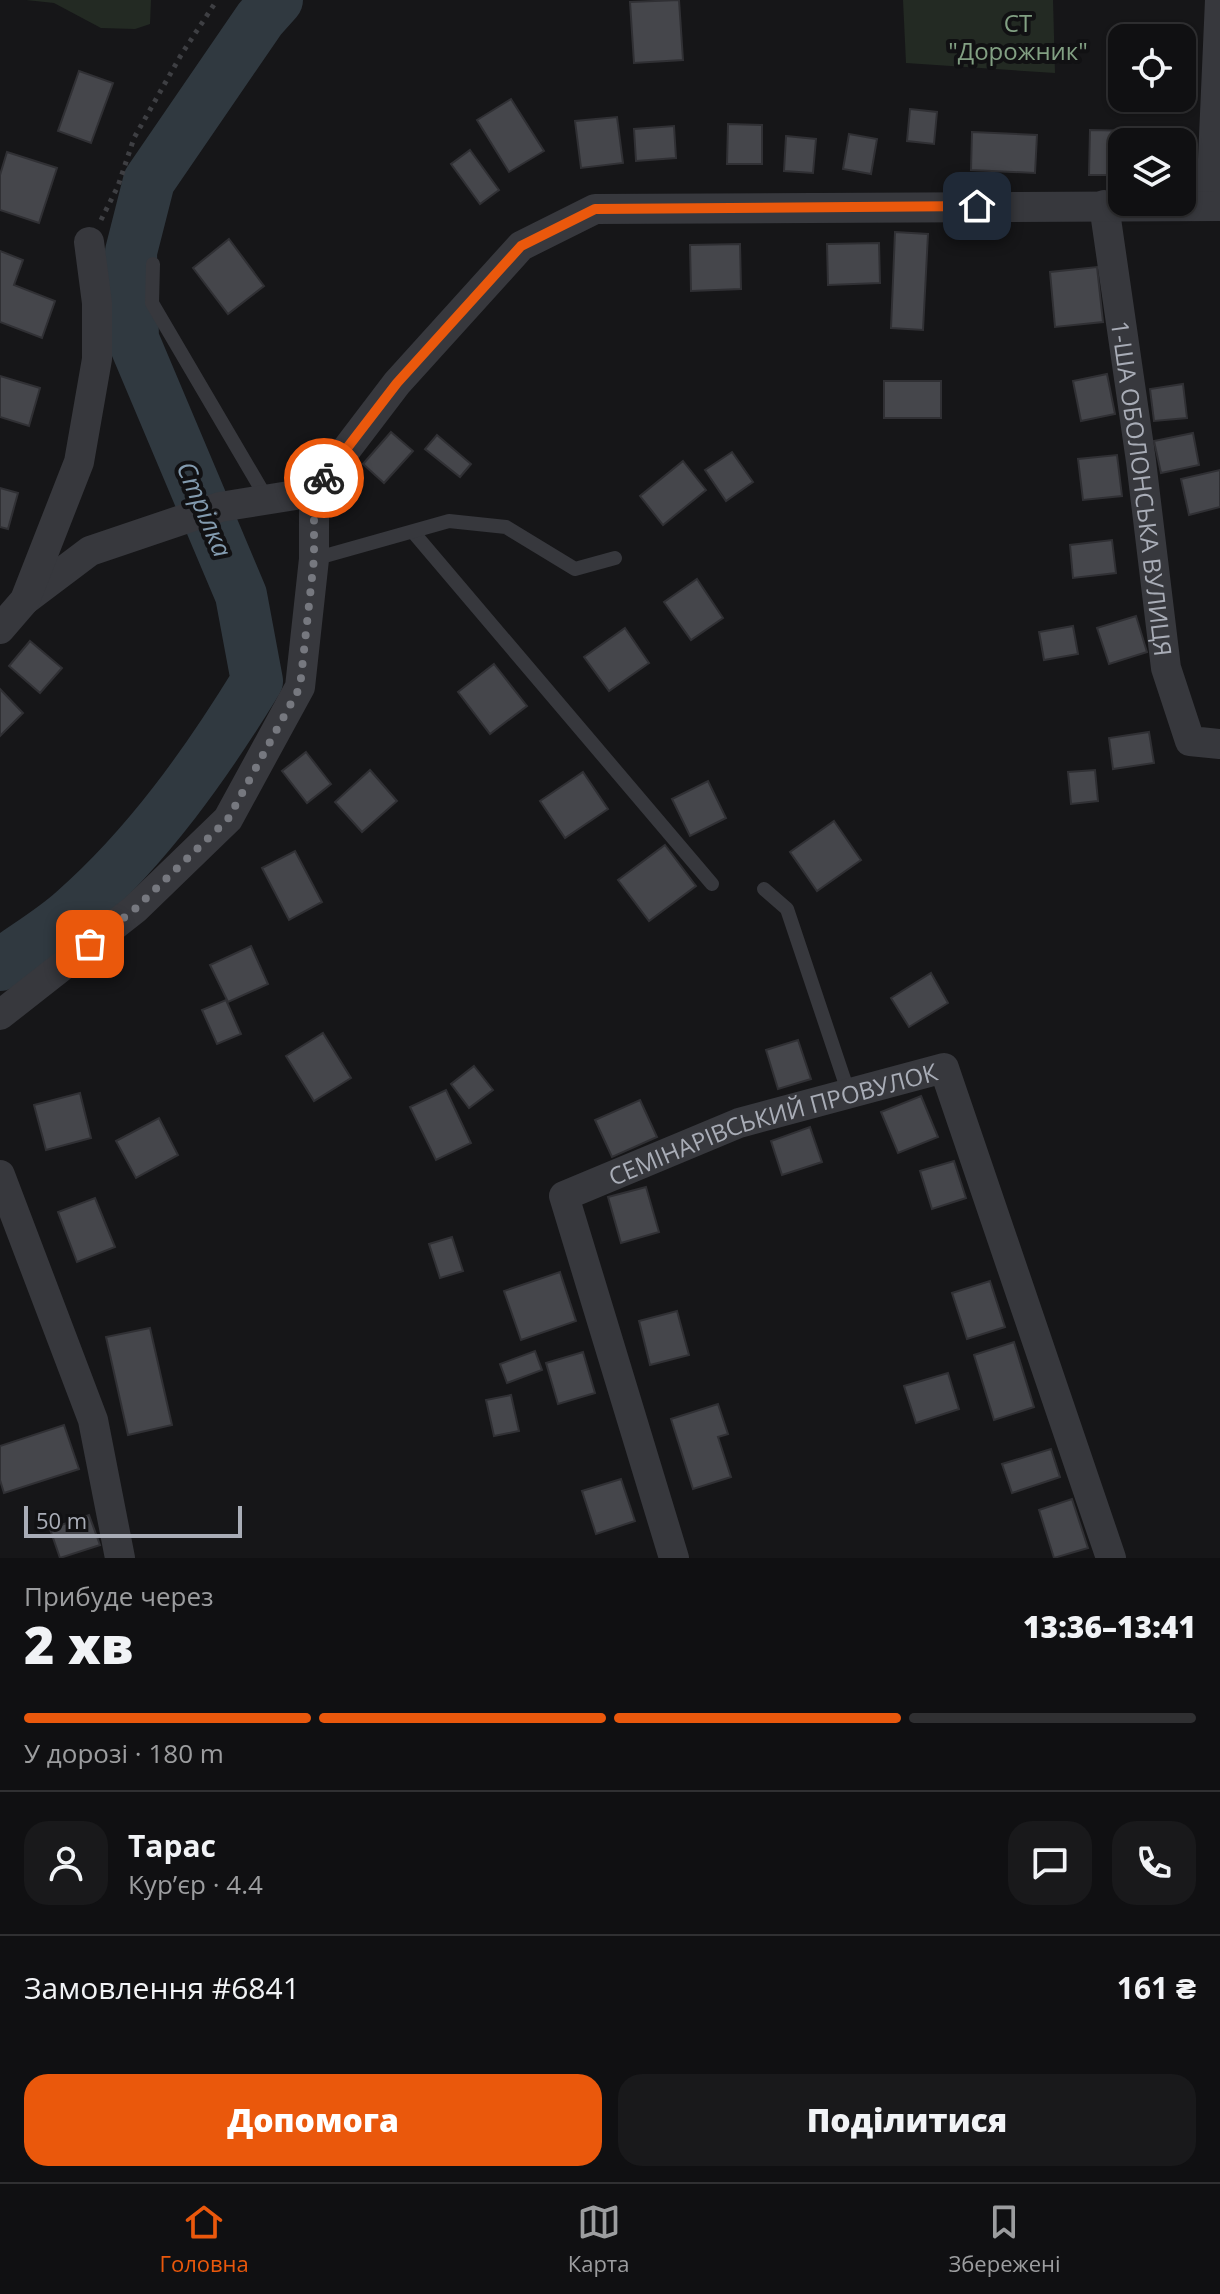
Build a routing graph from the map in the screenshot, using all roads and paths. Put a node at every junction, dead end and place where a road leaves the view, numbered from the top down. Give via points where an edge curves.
1 (217, 0) edge
2 (1220, 0) edge
3 (1104, 205) junction
4 (1215, 206) edge
5 (89, 242) joint
6 (153, 264) dead end
7 (314, 492) junction
8 (267, 499) junction
9 (413, 532) junction
10 (615, 558) dead end
11 (314, 559) junction
12 (25, 600) junction
13 (0, 629) edge
14 (1220, 744) edge
15 (712, 884) dead end
16 (764, 889) dead end
17 (0, 1015) edge
18 (849, 1094) junction
19 (0, 1175) edge
20 (120, 1558) edge
21 (674, 1558) edge
22 (1111, 1558) edge

1 - 5 path via 134,138 118,186
2 - 4 street
3 - 4 street
3 - 7 street via 595,209 521,246 397,383
3 - 14 street, 1-ША ОБОЛОНСЬКА ВУЛИЦЯ via 1166,668 1190,741
5 - 12 street via 97,359 79,462
6 - 8 lane via 152,303
7 - 8 street
7 - 11 street
8 - 12 street via 187,516 90,551
9 - 10 lane via 449,521 506,527 575,569
9 - 11 lane
9 - 15 lane
11 - 17 street via 300,687 228,819 135,909
12 - 13 street
16 - 18 lane via 787,909
18 - 21 street, СЕМІНАРІВСЬКИЙ ПРОВУЛОК via 739,1123 564,1196
18 - 22 street, СЕМІНАРІВСЬКИЙ ПРОВУЛОК via 944,1068
19 - 20 street via 93,1420

